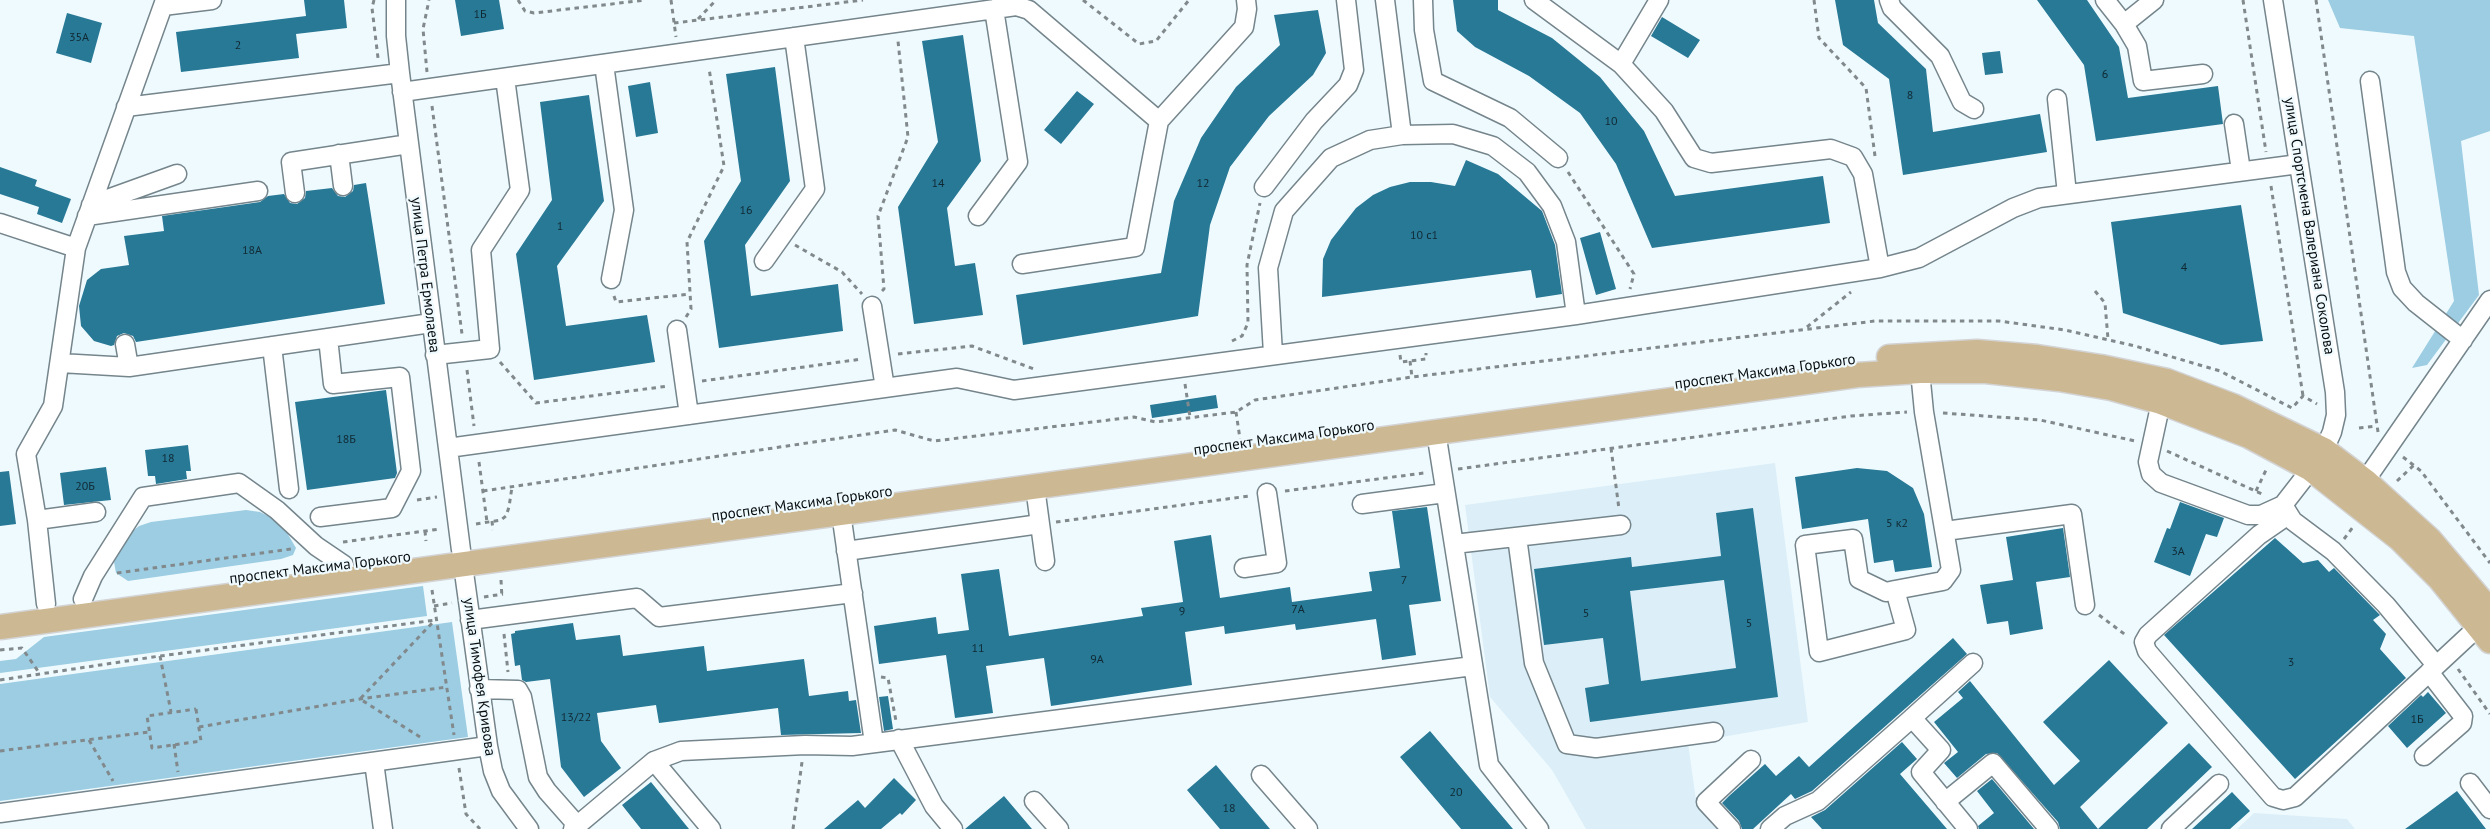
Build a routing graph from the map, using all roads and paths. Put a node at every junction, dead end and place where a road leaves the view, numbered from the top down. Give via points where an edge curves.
1 (212, 0) edge
2 (396, 0) edge
3 (429, 0) edge
4 (518, 0) edge
5 (646, 0) edge
6 (671, 0) edge
7 (716, 0) edge
8 (862, 0) edge
9 (1083, 0) edge
10 (1189, 0) edge
11 (1246, 0) edge
12 (1346, 0) edge
13 (1385, 0) edge
14 (1423, 0) edge
15 (1534, 0) edge
16 (1659, 0) edge
17 (1814, 0) edge
18 (1889, 0) edge
19 (2105, 0) edge
20 (2154, 0) edge
21 (2242, 0) edge
22 (2273, 0) edge
23 (2316, 0) edge
24 (164, 3) edge
25 (994, 9) junction
26 (697, 21) junction
27 (674, 23) junction
28 (896, 23) junction
29 (2124, 24) junction
30 (794, 37) junction
31 (706, 50) junction
32 (679, 54) junction
33 (604, 64) junction
34 (1621, 64) junction
35 (400, 73) junction
36 (2203, 74) dead end
37 (506, 78) junction
38 (2370, 81) dead end
39 (429, 88) junction
40 (402, 92) junction
41 (2057, 99) dead end
42 (126, 107) junction
43 (1974, 109) dead end
44 (1159, 120) junction
45 (2234, 124) dead end
46 (1402, 135) junction
47 (409, 144) junction
48 (339, 154) junction
49 (1558, 158) dead end
50 (2300, 164) junction
51 (2268, 168) junction
52 (2241, 171) junction
53 (177, 174) dead end
54 (1863, 174) junction
55 (1572, 177) dead end
56 (343, 186) dead end
57 (1263, 187) joint
58 (258, 191) dead end
59 (295, 193) dead end
60 (2067, 194) junction
61 (89, 211) junction
62 (978, 216) dead end
63 (0, 223) edge
64 (781, 237) junction
65 (76, 248) junction
66 (764, 261) dead end
67 (1022, 264) dead end
68 (1880, 268) junction
69 (611, 279) joint
70 (1852, 291) dead end
71 (2095, 291) dead end
72 (690, 294) junction
73 (2490, 300) edge
74 (1615, 303) junction
75 (872, 306) junction
76 (1575, 315) junction
77 (431, 323) junction
78 (1806, 328) junction
79 (676, 330) joint
80 (328, 338) junction
81 (2108, 339) junction
82 (2463, 340) junction
83 (126, 344) dead end
84 (1225, 345) dead end
85 (272, 346) junction
86 (490, 349) junction
87 (464, 352) junction
88 (1273, 354) junction
89 (435, 356) junction
90 (880, 356) junction
91 (1426, 359) dead end
92 (1410, 361) junction
93 (1401, 362) dead end
94 (1919, 362) junction
95 (60, 363) junction
96 (129, 367) junction
97 (1040, 371) dead end
98 (1412, 377) junction
99 (1185, 382) dead end
100 (684, 384) junction
101 (885, 388) junction
102 (2303, 396) junction
103 (2161, 402) junction
104 (2323, 408) dead end
105 (1236, 412) junction
106 (1917, 412) dead end
107 (1932, 412) dead end
108 (689, 415) junction
109 (1190, 417) junction
110 (1238, 425) dead end
111 (1435, 425) junction
112 (2359, 428) dead end
113 (2144, 443) dead end
114 (477, 444) junction
115 (448, 448) junction
116 (1611, 448) junction
117 (2164, 449) dead end
118 (2398, 454) dead end
119 (2317, 459) junction
120 (2270, 461) dead end
121 (2414, 464) junction
122 (1449, 470) dead end
123 (1424, 473) dead end
124 (1034, 479) junction
125 (512, 487) junction
126 (2391, 487) dead end
127 (289, 489) dead end
128 (483, 491) junction
129 (2256, 491) junction
130 (1267, 493) junction
131 (1445, 493) junction
132 (1617, 495) dead end
133 (446, 496) dead end
134 (2265, 496) dead end
135 (2359, 500) junction
136 (394, 503) junction
137 (1362, 504) dead end
138 (840, 506) junction
139 (2285, 510) junction
140 (96, 512) dead end
141 (320, 517) dead end
142 (37, 520) junction
143 (490, 522) junction
144 (1040, 524) junction
145 (471, 525) dead end
146 (1621, 525) dead end
147 (447, 528) dead end
148 (493, 530) dead end
149 (425, 531) junction
150 (1945, 531) junction
151 (1517, 537) junction
152 (426, 541) dead end
153 (332, 544) dead end
154 (1454, 544) junction
155 (296, 548) dead end
156 (846, 551) junction
157 (2333, 551) junction
158 (462, 557) junction
159 (1045, 561) dead end
160 (2490, 563) edge
161 (344, 565) junction
162 (1244, 568) dead end
163 (116, 573) dead end
164 (431, 587) dead end
165 (1895, 590) junction
166 (853, 592) junction
167 (478, 598) dead end
168 (83, 599) junction
169 (457, 602) dead end
170 (46, 604) junction
171 (2085, 605) joint
172 (434, 606) junction
173 (0, 610) edge
174 (502, 616) junction
175 (436, 620) junction
176 (470, 621) junction
177 (2487, 624) edge
178 (0, 627) edge
179 (0, 650) edge
180 (2147, 651) junction
181 (160, 656) junction
182 (1973, 663) dead end
183 (1473, 666) junction
184 (2440, 667) junction
185 (40, 674) junction
186 (865, 674) junction
187 (0, 680) edge
188 (447, 687) junction
189 (480, 689) junction
190 (510, 689) junction
191 (360, 699) junction
192 (171, 712) junction
193 (2490, 714) edge
194 (1912, 717) junction
195 (199, 727) junction
196 (149, 732) junction
197 (1714, 732) dead end
198 (899, 739) junction
199 (89, 740) junction
200 (424, 740) dead end
201 (455, 741) dead end
202 (874, 743) junction
203 (805, 745) junction
204 (488, 746) junction
205 (0, 752) edge
206 (2424, 756) dead end
207 (1751, 760) dead end
208 (654, 761) junction
209 (374, 762) junction
210 (458, 763) dead end
211 (1261, 776) dead end
212 (2470, 783) dead end
213 (2219, 784) dead end
214 (119, 790) dead end
215 (1034, 801) dead end
216 (1945, 802) junction
217 (2490, 809) edge
218 (0, 813) edge
219 (575, 827) edge
220 (383, 829) edge
221 (480, 829) edge
222 (529, 829) edge
223 (711, 829) edge
224 (794, 829) edge
225 (953, 829) edge
226 (1059, 829) edge
227 (1308, 829) edge
228 (1539, 829) edge
229 (1731, 829) edge
230 (1770, 829) edge
231 (1968, 829) edge
232 (2049, 829) edge
233 (2171, 829) edge

1 - 24 street
2 - 35 street, улица Петра Ермолаева
3 - 39 path via 423,29
4 - 5 path via 525,11 534,13
6 - 27 path
7 - 26 path
8 - 26 path
9 - 10 path via 1139,44 1156,41
11 - 44 street via 1244,27
12 - 57 street via 1354,70 1348,85 1314,121
13 - 46 street
14 - 49 street via 1432,81 1510,118
15 - 34 street
16 - 34 street
17 - 54 path via 1819,38 1866,88 1875,156
18 - 43 street via 1892,8 1940,56 1962,102
19 - 29 street
20 - 29 street
21 - 51 path
22 - 50 street, улица Спортсмена Валериана Соколова
23 - 112 path via 2376,426
24 - 42 street
25 - 28 street
25 - 44 street via 1016,6 1029,10
25 - 62 street via 1018,162
26 - 27 path
27 - 32 path
28 - 30 street
28 - 75 path via 908,137 878,216 884,289
29 - 36 street via 2137,46 2143,81
30 - 31 street
30 - 64 street via 814,189
31 - 32 street
31 - 72 path via 724,166 687,242
32 - 33 street
33 - 37 street
33 - 69 street via 624,210
34 - 54 street via 1664,111 1695,158 1711,163 1831,149 1853,157
35 - 40 street, улица Петра Ермолаева
35 - 42 street
37 - 39 street
37 - 86 street via 520,190 481,250
38 - 82 street via 2396,272 2402,288 2416,303
39 - 40 street
39 - 87 path
40 - 47 street, улица Петра Ермолаева
41 - 60 street
42 - 61 street
44 - 67 street via 1135,247
45 - 52 street
46 - 76 street via 1453,134 1493,146 1527,172 1552,206 1566,242
46 - 88 street via 1370,140 1331,159 1284,211 1268,268
47 - 48 street
47 - 77 street, улица Петра Ермолаева
48 - 56 street
48 - 59 street via 291,162
50 - 51 street
50 - 119 street, улица Спортсмена Валериана Соколова via 2335,393 2332,432
51 - 52 street
51 - 102 path
52 - 60 street
53 - 61 street
54 - 68 street
55 - 74 path via 1634,274
57 - 84 path via 1247,264 1248,323 1242,336
58 - 61 street
60 - 68 street via 2039,198 2013,208 1918,258
61 - 65 street
63 - 65 street
64 - 66 street
64 - 75 path via 842,272
65 - 95 street
68 - 74 street
69 - 72 path via 616,302
70 - 78 path
71 - 81 path via 2105,303
72 - 79 path via 692,309
73 - 82 street
74 - 76 street
75 - 90 street
76 - 88 street
77 - 80 street
77 - 89 street, улица Петра Ермолаева
78 - 81 path via 1875,321 1998,321
78 - 98 path
79 - 100 street
80 - 85 street
80 - 136 street via 333,384 400,377 411,471
81 - 102 path via 2220,371 2292,408
82 - 135 street
83 - 96 street
85 - 96 street
85 - 127 street
86 - 87 street
86 - 100 path via 536,403
87 - 89 street
87 - 114 path
88 - 101 street via 1014,390 957,378
89 - 115 street, улица Петра Ермолаева
90 - 97 path via 972,346
90 - 100 path
90 - 101 street
91 - 92 path
92 - 93 path
92 - 98 path
94 - 103 main road, проспект Максима Горького via 2059,379
94 - 111 main road, проспект Максима Горького via 1862,359
94 - 119 main road, проспект Максима Горького via 1977,352 2037,357 2166,381 2233,406
94 - 150 street
95 - 96 street
95 - 142 street via 53,406 26,454
98 - 105 path via 1255,400
99 - 109 path
100 - 108 street
101 - 108 street
102 - 104 path
103 - 119 main road, проспект Максима Горького
103 - 139 street via 2148,462 2151,474 2161,483 2248,514
105 - 109 path
105 - 110 path
106 - 116 path via 1851,416
107 - 113 path via 2040,420
108 - 114 street
109 - 125 path via 1156,422 1134,417 934,441 895,430
111 - 124 main road, проспект Максима Горького
111 - 131 street
114 - 115 street
114 - 128 path
115 - 158 street, улица Петра Ермолаева
116 - 122 path
116 - 132 path
117 - 129 path
118 - 121 path
119 - 135 main road, проспект Максима Горького
119 - 139 street, улица Спортсмена Валериана Соколова
120 - 129 path
121 - 126 path
121 - 160 path
123 - 130 path
124 - 138 main road, проспект Максима Горького
124 - 144 street
125 - 128 path
125 - 143 path via 506,516
128 - 143 path
129 - 134 path
130 - 144 path
130 - 162 street via 1277,563
131 - 137 street
131 - 154 street
133 - 136 path
135 - 157 path
135 - 177 main road, проспект Максима Горького via 2430,540
136 - 141 street via 392,508
138 - 156 street
138 - 158 main road, проспект Максима Горького
139 - 157 street
139 - 180 street, улица Спортсмена Валериана Соколова via 2148,635 2144,642
140 - 142 street
142 - 170 street
143 - 145 path
143 - 148 path
144 - 156 street
144 - 159 street
146 - 151 street
147 - 149 path
149 - 152 path
149 - 153 path
150 - 165 street via 1951,570 1943,581
150 - 171 street via 2072,513
151 - 154 street
151 - 197 street via 1534,663 1567,744 1596,748
154 - 183 street
155 - 163 path
156 - 166 street
157 - 184 street
158 - 161 main road, проспект Максима Горького
158 - 176 street, улица Тимофея Кривова
158 - 178 main road, проспект Максима Горького
161 - 168 main road, проспект Максима Горького
161 - 168 street via 238,483 143,497 93,576
164 - 172 path
165 - 165 street via 1886,592 1859,579 1853,539 1805,546 1819,652 1906,630
166 - 174 street via 659,617 637,598
166 - 186 street
167 - 174 path via 502,594
168 - 170 main road, проспект Максима Горького
169 - 172 path
170 - 173 main road, проспект Максима Горького
171 - 180 path
172 - 175 path
174 - 176 street
174 - 190 path
175 - 181 path
175 - 188 path
175 - 191 path
176 - 189 street, улица Тимофея Кривова
177 - 184 street
179 - 185 path via 22,648
180 - 184 street via 2272,797 2283,800 2295,797
181 - 185 path
181 - 192 path
182 - 194 street
183 - 198 street
183 - 228 street via 1489,765
184 - 193 path
184 - 206 street via 2463,716 2462,723
185 - 187 path
186 - 198 path via 888,678
186 - 202 street
188 - 191 path
188 - 201 path
189 - 190 street
189 - 204 street, улица Тимофея Кривова
190 - 219 street via 518,690 522,697 538,777
191 - 195 path
191 - 200 path
192 - 195 path via 196,709
192 - 196 path via 147,716
194 - 216 street via 1941,750 1921,772
194 - 230 street via 1818,801 1785,816
195 - 196 path via 201,741 152,748
196 - 199 path
198 - 202 street
198 - 225 street via 934,806
199 - 205 path
199 - 214 path
202 - 203 street
203 - 208 street via 681,751
203 - 224 path
204 - 209 street
204 - 222 street, улица Тимофея Кривова via 501,791
207 - 229 street via 1706,802
208 - 219 street
208 - 223 street
209 - 218 street
209 - 220 street
210 - 221 path via 466,814
211 - 227 street
212 - 217 street
213 - 233 street
215 - 226 street
216 - 231 street
216 - 232 street via 1994,763

